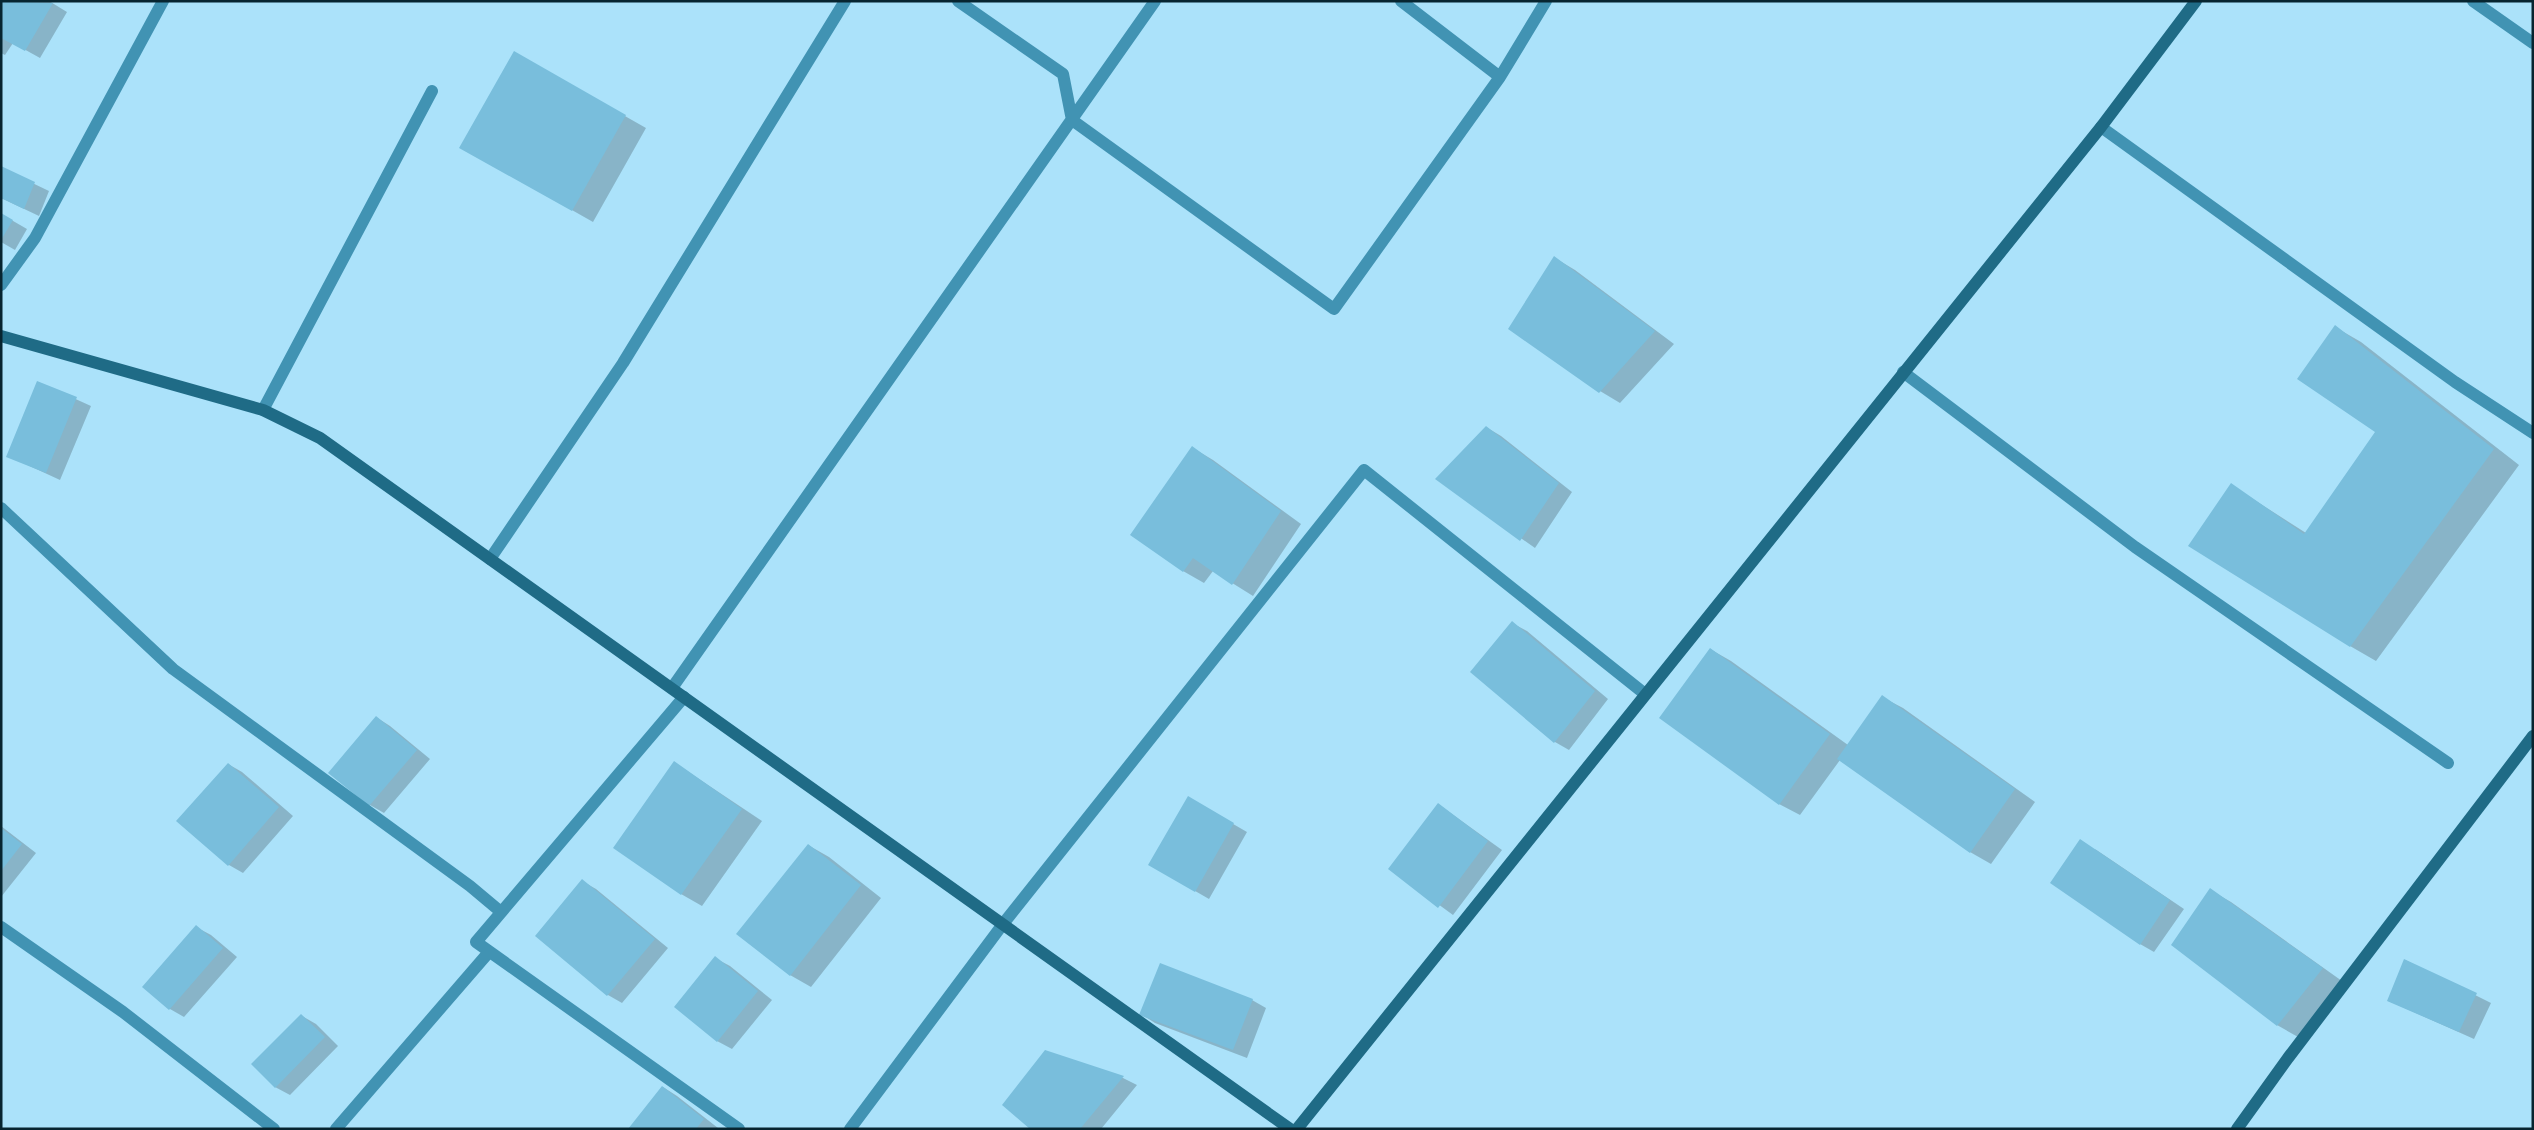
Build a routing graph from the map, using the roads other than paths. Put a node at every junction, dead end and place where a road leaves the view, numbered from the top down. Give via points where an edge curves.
1 (163, 1) edge
2 (845, 1) edge
3 (958, 1) edge
4 (1155, 1) edge
5 (1401, 1) edge
6 (1546, 1) edge
7 (2196, 1) edge
8 (2473, 1) edge
9 (2533, 43) edge
10 (1500, 77) junction
11 (432, 91) dead end
12 (1072, 120) junction
13 (2101, 127) junction
14 (1, 285) edge
15 (1, 336) edge
16 (1904, 372) junction
17 (262, 410) junction
18 (2533, 433) edge
19 (1, 508) edge
20 (490, 560) junction
21 (672, 688) junction
22 (1645, 694) junction
23 (684, 697) junction
24 (2533, 736) edge
25 (2448, 763) dead end
26 (502, 912) junction
27 (1003, 924) junction
28 (1, 927) edge
29 (489, 952) junction
30 (274, 1129) edge
31 (336, 1129) edge
32 (739, 1129) edge
33 (850, 1129) edge
34 (1290, 1129) edge
35 (1297, 1129) edge
36 (2237, 1129) edge

1 - 14 street via 35,238
2 - 20 street via 623,363
3 - 12 street via 1063,74
4 - 12 street
5 - 10 street
6 - 10 street
7 - 13 street
8 - 9 street
10 - 12 street via 1334,309
11 - 17 street
12 - 21 street
13 - 16 street
13 - 18 street via 2447,376
15 - 17 street
16 - 22 street
16 - 25 street via 2135,547
17 - 20 street via 320,438
19 - 26 street via 173,669
20 - 21 street
21 - 23 street
22 - 27 street via 1364,470
22 - 35 street
23 - 26 street
23 - 27 street
24 - 36 street
26 - 29 street via 476,942
27 - 33 street
27 - 34 street
28 - 30 street via 123,1012
29 - 31 street
29 - 32 street

